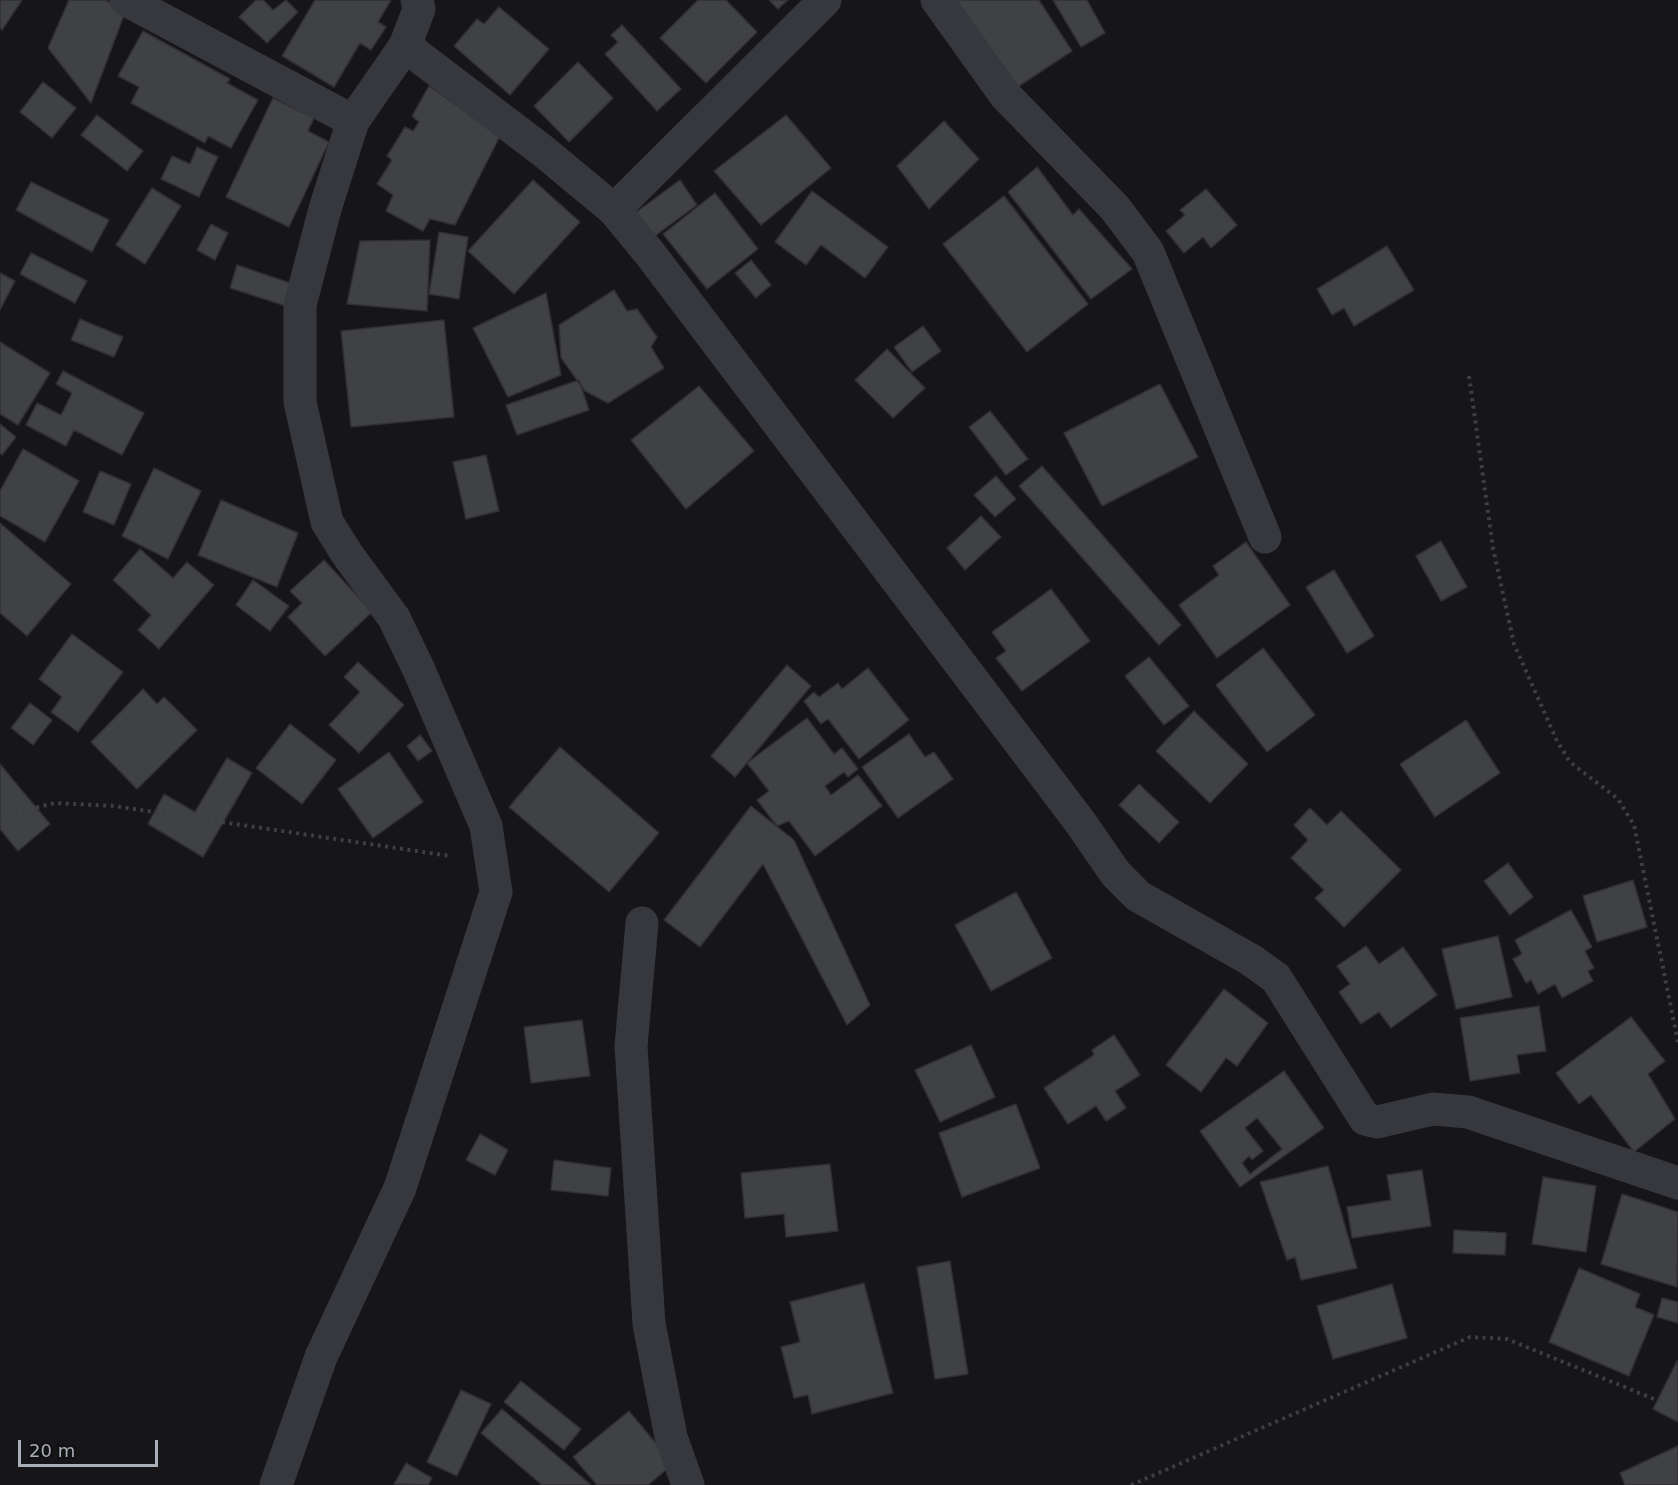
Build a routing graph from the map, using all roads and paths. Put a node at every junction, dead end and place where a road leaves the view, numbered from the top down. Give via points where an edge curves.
1 (126, 0) edge
2 (417, 0) edge
3 (825, 0) edge
4 (937, 0) edge
5 (405, 46) junction
6 (353, 121) junction
7 (614, 210) junction
8 (1469, 376) dead end
9 (1265, 537) dead end
10 (0, 817) edge
11 (492, 863) junction
12 (642, 923) dead end
13 (1678, 1042) edge
14 (1678, 1183) edge
15 (1654, 1398) dead end
16 (276, 1485) edge
17 (688, 1485) edge
18 (1131, 1485) edge

1 - 6 street
2 - 5 street via 419,9
3 - 7 street
4 - 9 street via 1005,95 1115,208 1148,252
5 - 6 street
5 - 7 street
6 - 11 street via 300,305 300,402 327,522 394,618 486,826
7 - 14 street via 1116,874 1138,896 1276,978 1365,1119 1377,1122 1433,1109 1467,1112
8 - 13 path via 1493,548 1514,644 1570,762 1618,799 1634,825
10 - 11 path via 54,803 114,806
11 - 16 street via 496,892 400,1188 321,1357
12 - 17 street via 631,1046 649,1324 671,1437
15 - 18 path via 1507,1339 1470,1337

